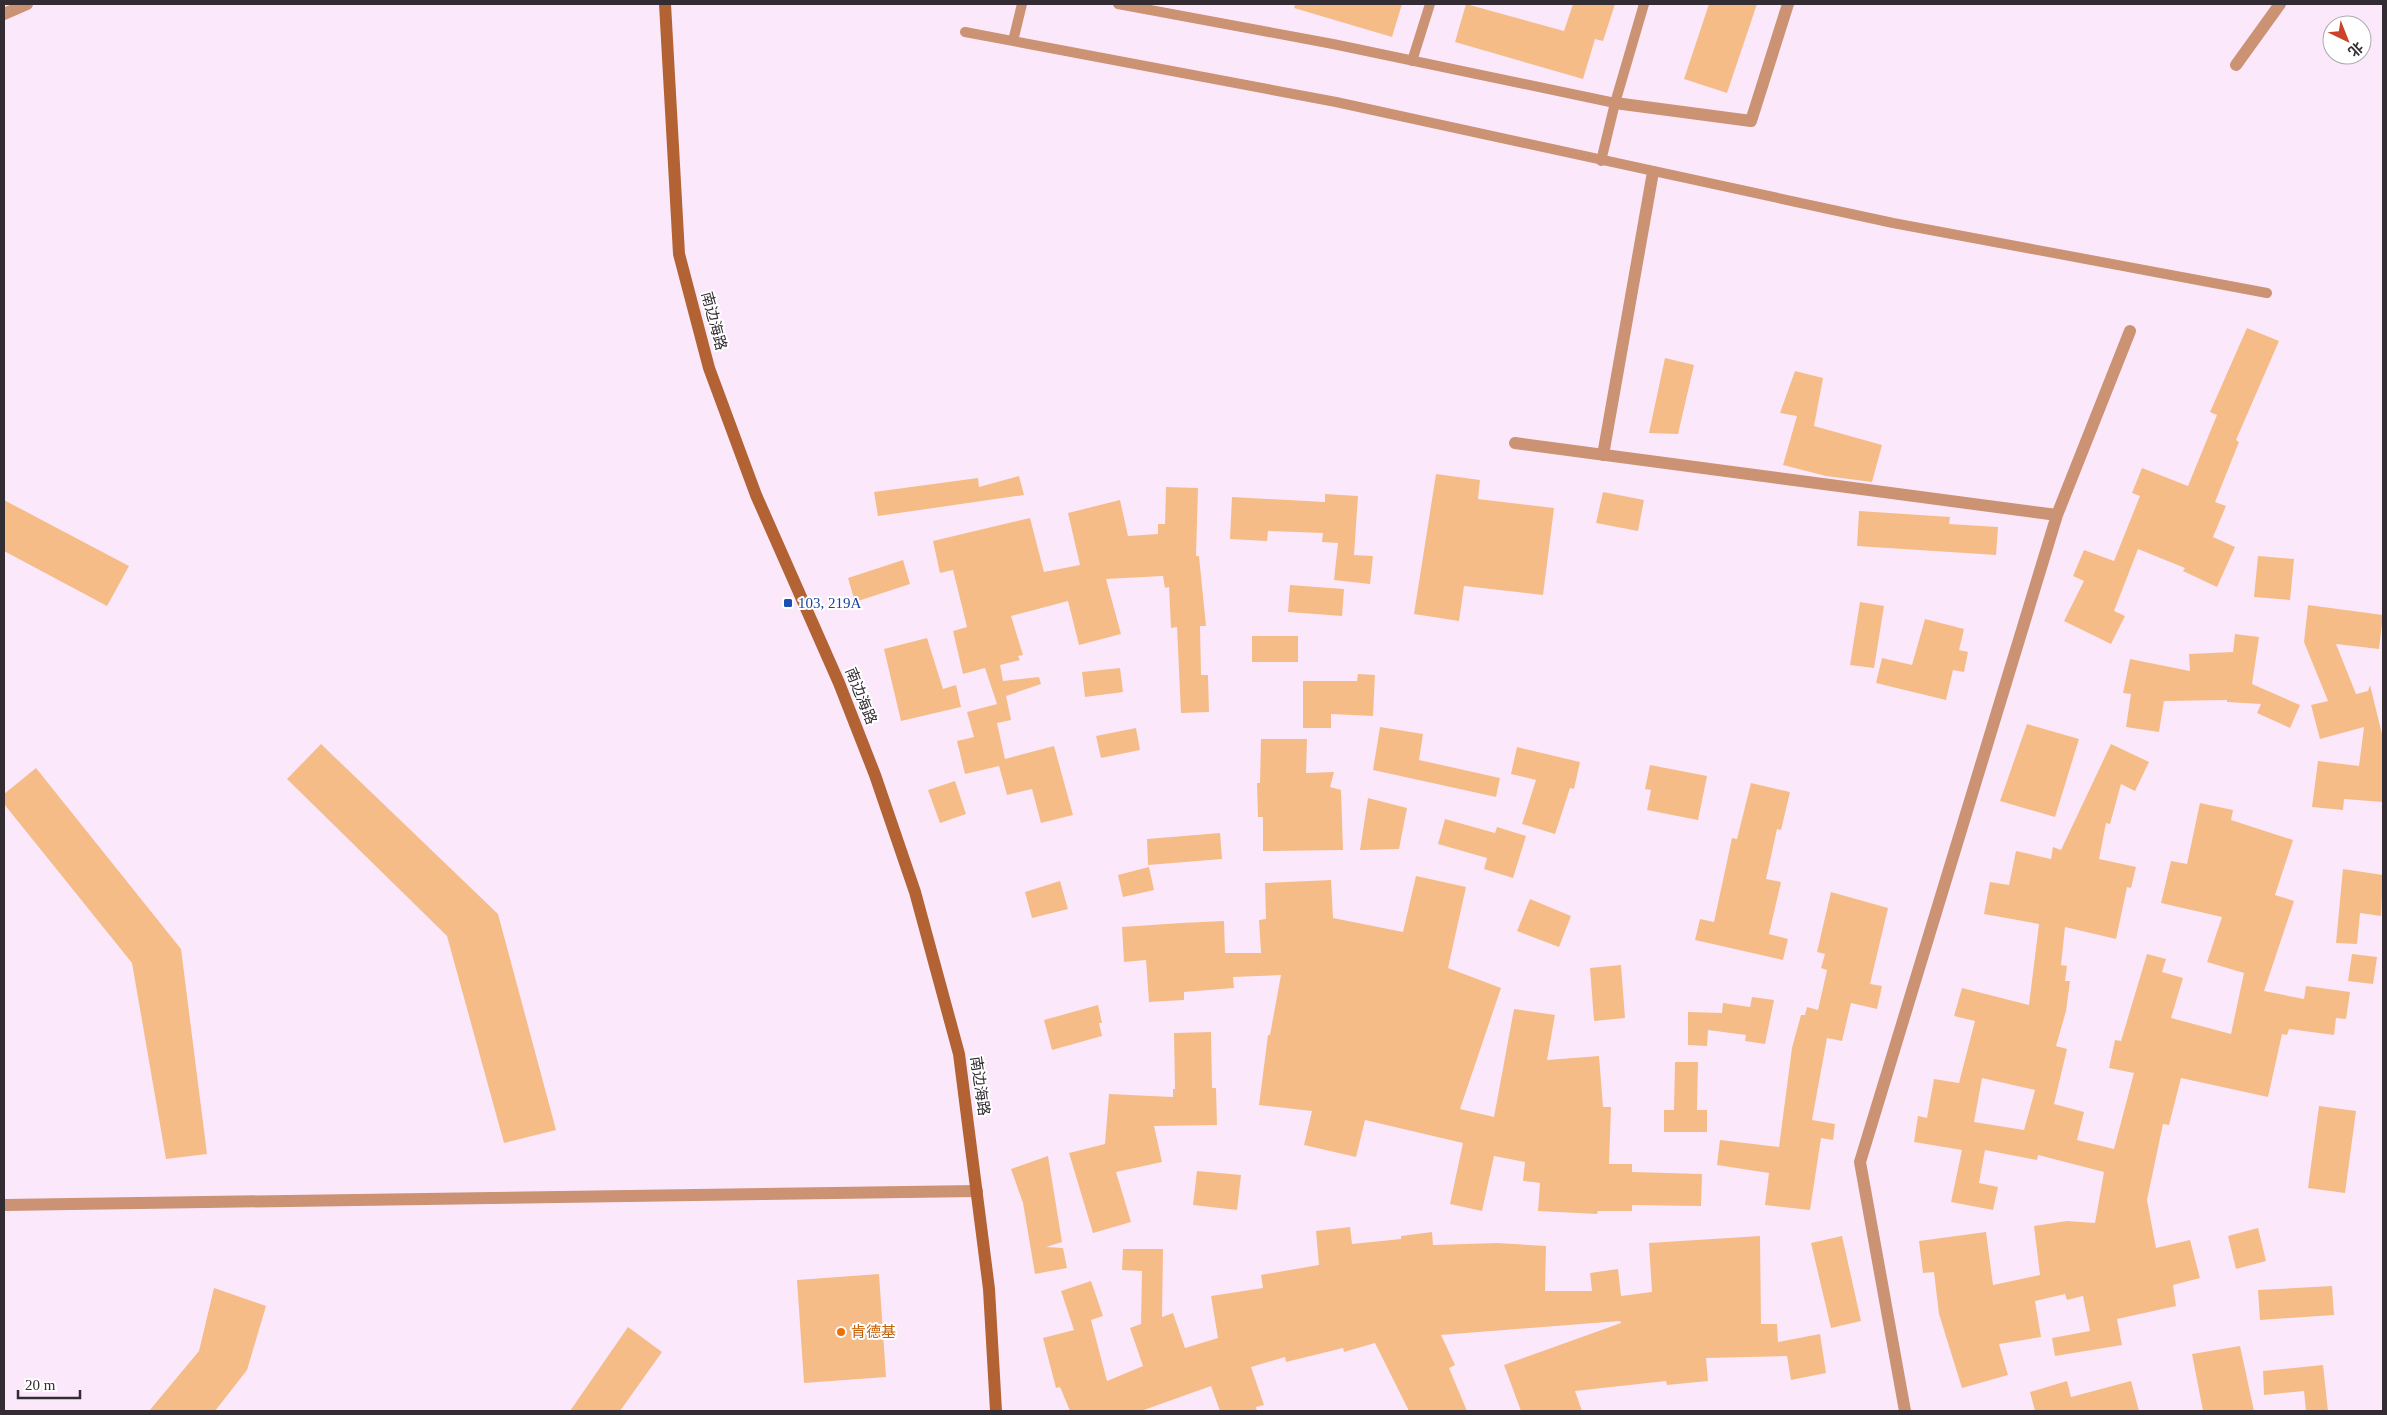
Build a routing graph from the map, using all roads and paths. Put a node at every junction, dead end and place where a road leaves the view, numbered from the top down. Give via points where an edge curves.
1 (27, 4) edge
2 (665, 4) edge
3 (1022, 4) edge
4 (1118, 4) edge
5 (1430, 4) edge
6 (1644, 4) edge
7 (1788, 4) edge
8 (2280, 4) edge
9 (4, 14) edge
10 (965, 32) dead end
11 (1013, 41) junction
12 (1412, 61) junction
13 (2236, 65) dead end
14 (1615, 103) junction
15 (1601, 160) junction
16 (1653, 172) junction
17 (2267, 293) dead end
18 (2130, 332) dead end
19 (1515, 443) dead end
20 (1603, 455) junction
21 (2057, 515) junction
22 (976, 1191) junction
23 (4, 1205) edge
24 (996, 1411) edge
25 (1905, 1411) edge

1 - 9 street
2 - 22 main road, 南边海路 via 679,254 709,368 756,495 876,774 914,892 959,1054
3 - 11 lane
4 - 12 lane
5 - 12 lane
6 - 14 lane
7 - 14 street via 1751,121
8 - 13 street
10 - 11 lane
11 - 15 lane via 1336,102
12 - 14 lane
14 - 15 lane
15 - 16 lane
16 - 17 lane via 1893,223
16 - 20 street
18 - 21 street
19 - 20 street
20 - 21 street
21 - 25 street via 1860,1162
22 - 23 street
22 - 24 main road, 南边海路 via 989,1289

